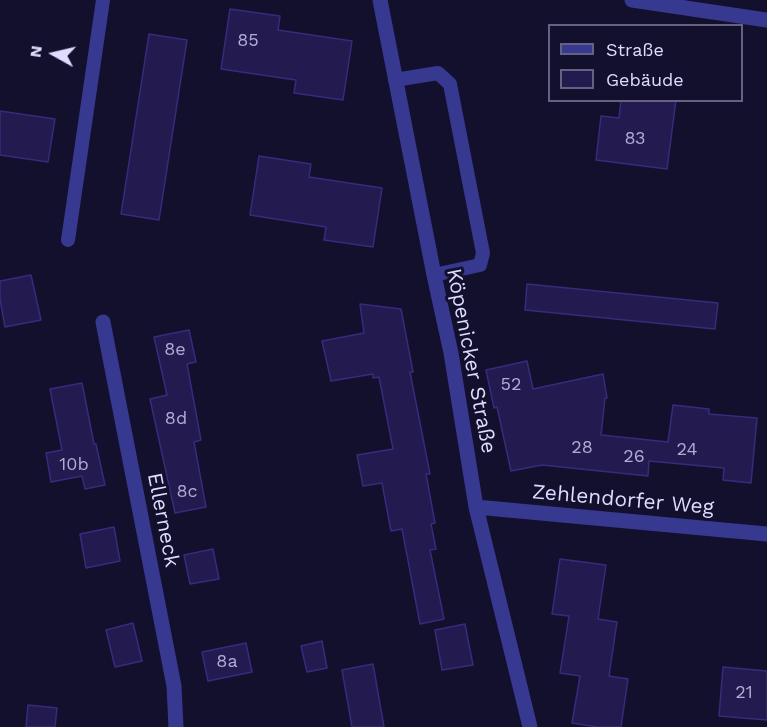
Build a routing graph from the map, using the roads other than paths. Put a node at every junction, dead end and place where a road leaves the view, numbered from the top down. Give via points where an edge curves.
1 (103, 0) edge
2 (380, 0) edge
3 (632, 0) edge
4 (767, 20) edge
5 (395, 80) junction
6 (68, 240) dead end
7 (434, 275) junction
8 (103, 322) dead end
9 (476, 507) junction
10 (767, 534) edge
11 (176, 727) edge
12 (530, 727) edge

1 - 6 lane
2 - 5 street, Köpenicker Straße
3 - 4 street
5 - 7 street, Köpenicker Straße
5 - 7 lane via 438,73 450,84 483,253 480,265
7 - 9 street, Köpenicker Straße
8 - 11 street, Ellerneck via 174,686
9 - 10 street, Zehlendorfer Weg
9 - 12 street, Köpenicker Straße

